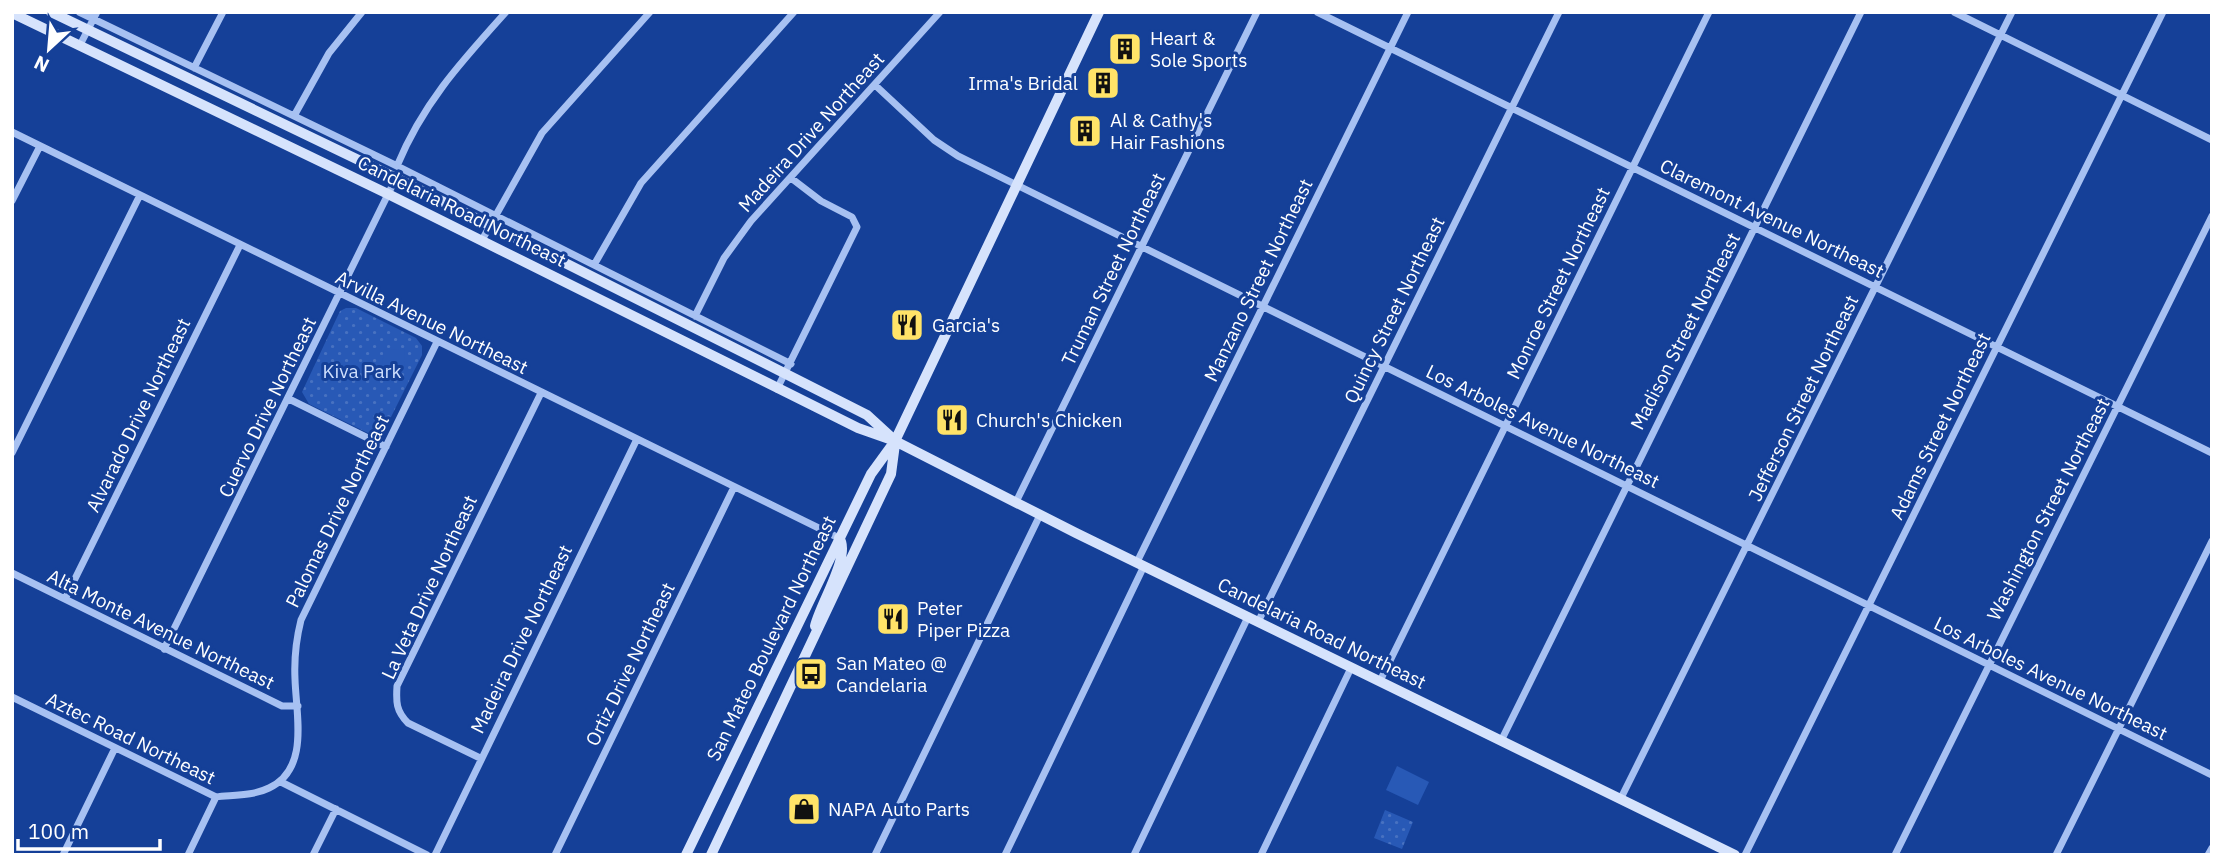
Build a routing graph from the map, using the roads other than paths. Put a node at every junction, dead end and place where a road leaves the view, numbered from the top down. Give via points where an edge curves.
1 (51, 12) edge
2 (79, 12) edge
3 (223, 12) edge
4 (362, 12) edge
5 (506, 12) edge
6 (650, 12) edge
7 (794, 12) edge
8 (940, 12) edge
9 (1099, 12) edge
10 (1257, 12) edge
11 (1317, 12) edge
12 (1408, 12) edge
13 (1559, 12) edge
14 (1709, 12) edge
15 (1861, 12) edge
16 (1954, 12) edge
17 (2012, 12) edge
18 (2164, 12) edge
19 (12, 13) edge
20 (93, 20) edge
21 (2001, 35) junction
22 (80, 45) junction
23 (1390, 49) junction
24 (194, 68) junction
25 (875, 85) junction
26 (2123, 96) junction
27 (1511, 108) junction
28 (294, 116) junction
29 (12, 132) edge
30 (2212, 140) edge
31 (40, 145) junction
32 (397, 166) junction
33 (1632, 167) junction
34 (396, 178) junction
35 (791, 178) junction
36 (1017, 184) junction
37 (388, 194) junction
38 (140, 195) junction
39 (12, 201) edge
40 (2212, 216) edge
41 (492, 220) junction
42 (1754, 228) junction
43 (482, 240) junction
44 (240, 245) junction
45 (1142, 246) junction
46 (594, 265) junction
47 (1876, 287) junction
48 (340, 294) junction
49 (1262, 305) junction
50 (695, 316) junction
51 (437, 342) junction
52 (1996, 347) junction
53 (1385, 365) junction
54 (788, 369) junction
55 (777, 389) junction
56 (541, 393) junction
57 (289, 399) junction
58 (2118, 407) junction
59 (1506, 425) junction
60 (638, 439) junction
61 (895, 441) junction
62 (386, 447) junction
63 (12, 453) edge
64 (2212, 453) edge
65 (1626, 485) junction
66 (734, 487) junction
67 (1016, 502) junction
68 (1040, 515) junction
69 (839, 538) junction
70 (2212, 541) edge
71 (1748, 545) junction
72 (1141, 564) junction
73 (12, 573) edge
74 (65, 599) junction
75 (1869, 605) junction
76 (1253, 620) junction
77 (813, 642) junction
78 (164, 649) junction
79 (1988, 665) junction
80 (1351, 668) junction
81 (1380, 681) junction
82 (14, 701) edge
83 (298, 706) junction
84 (2118, 729) junction
85 (1502, 739) junction
86 (115, 748) junction
87 (480, 758) junction
88 (2212, 775) edge
89 (281, 782) junction
90 (216, 797) junction
91 (1621, 798) junction
92 (336, 809) junction
93 (2212, 848) edge
94 (63, 855) edge
95 (188, 855) edge
96 (313, 855) edge
97 (427, 855) edge
98 (435, 855) edge
99 (555, 855) edge
100 (686, 855) edge
101 (711, 855) edge
102 (875, 855) edge
103 (1005, 855) edge
104 (1134, 855) edge
105 (1261, 855) edge
106 (1735, 855) edge
107 (1745, 855) edge
108 (1895, 855) edge
109 (2056, 855) edge
110 (2208, 855) edge

1 - 20 main road, Candelaria Road Northeast
2 - 20 street
3 - 24 street
4 - 28 street via 329,54
5 - 32 street via 438,89
6 - 41 street via 542,132
7 - 46 street via 641,183
8 - 25 street, Madeira Drive Northeast
9 - 36 main road, San Mateo Boulevard Northeast
10 - 45 street, Truman Street Northeast
11 - 23 street, Claremont Avenue Northeast
12 - 23 street, Manzano Street Northeast
13 - 27 street, Quincy Street Northeast
14 - 33 street, Monroe Street Northeast
15 - 42 street, Madison Street Northeast
16 - 21 street
17 - 21 street, Jefferson Street Northeast
18 - 26 street, Adams Street Northeast
19 - 22 main road, Candelaria Road Northeast
20 - 22 street
20 - 24 street
20 - 34 main road, Candelaria Road Northeast
21 - 26 street
21 - 47 street, Jefferson Street Northeast
22 - 37 main road, Candelaria Road Northeast
23 - 27 street, Claremont Avenue Northeast
23 - 49 street, Manzano Street Northeast
24 - 28 street
25 - 35 street, Madeira Drive Northeast
25 - 36 street, Los Arboles Avenue Northeast via 945,149
26 - 30 street
26 - 52 street, Adams Street Northeast
27 - 33 street, Claremont Avenue Northeast
27 - 53 street, Quincy Street Northeast
28 - 32 street
29 - 31 street, Arvilla Avenue Northeast
31 - 38 street, Arvilla Avenue Northeast
31 - 39 street
32 - 41 street
33 - 42 street, Claremont Avenue Northeast
33 - 59 street, Monroe Street Northeast
34 - 37 street, Cuervo Drive Northeast
34 - 41 main road, Candelaria Road Northeast
35 - 50 street, Madeira Drive Northeast via 731,247
35 - 54 street via 852,217 857,227
36 - 45 street, Los Arboles Avenue Northeast
36 - 61 main road, San Mateo Boulevard Northeast
37 - 43 main road, Candelaria Road Northeast
37 - 48 street, Cuervo Drive Northeast
38 - 44 street, Arvilla Avenue Northeast
38 - 63 street
40 - 58 street, Washington Street Northeast
41 - 43 street
41 - 46 street
41 - 54 main road, Candelaria Road Northeast
42 - 47 street, Claremont Avenue Northeast
42 - 65 street, Madison Street Northeast
43 - 55 main road, Candelaria Road Northeast
44 - 48 street, Arvilla Avenue Northeast
44 - 74 street, Alvarado Drive Northeast
45 - 49 street, Los Arboles Avenue Northeast
45 - 67 street, Truman Street Northeast
46 - 50 street
47 - 52 street, Claremont Avenue Northeast
47 - 71 street, Jefferson Street Northeast
48 - 51 street, Arvilla Avenue Northeast
48 - 57 street, Cuervo Drive Northeast
49 - 53 street, Los Arboles Avenue Northeast
49 - 72 street, Manzano Street Northeast
50 - 54 street
51 - 56 street, Arvilla Avenue Northeast
51 - 62 street, Palomas Drive Northeast
52 - 58 street, Claremont Avenue Northeast
52 - 75 street, Adams Street Northeast
53 - 59 street, Los Arboles Avenue Northeast
53 - 76 street, Quincy Street Northeast
54 - 55 street
54 - 61 main road, Candelaria Road Northeast via 867,415
55 - 61 main road, Candelaria Road Northeast
56 - 60 street, Arvilla Avenue Northeast
56 - 87 street, La Veta Drive Northeast via 397,686 399,715 408,723
57 - 62 street
57 - 78 street, Cuervo Drive Northeast
58 - 64 street, Claremont Avenue Northeast
58 - 79 street, Washington Street Northeast
59 - 65 street, Los Arboles Avenue Northeast
59 - 81 street, Monroe Street Northeast
60 - 66 street, Arvilla Avenue Northeast
60 - 87 street, Madeira Drive Northeast
61 - 67 main road, Candelaria Road Northeast
61 - 69 main road, San Mateo Boulevard Northeast via 870,474
61 - 77 main road, San Mateo Boulevard Northeast via 891,474
62 - 83 street, Palomas Drive Northeast via 301,620 295,644
65 - 71 street, Los Arboles Avenue Northeast
65 - 85 street, Madison Street Northeast
66 - 69 street, Arvilla Avenue Northeast
66 - 99 street, Ortiz Drive Northeast
67 - 68 main road, Candelaria Road Northeast
68 - 72 main road, Candelaria Road Northeast
68 - 102 street
69 - 77 main road via 844,556 820,607
69 - 100 main road, San Mateo Boulevard Northeast
70 - 84 street
71 - 75 street, Los Arboles Avenue Northeast
71 - 91 street, Jefferson Street Northeast
72 - 76 main road, Candelaria Road Northeast
72 - 103 street, Manzano Street Northeast
73 - 74 street, Alta Monte Avenue Northeast
74 - 78 street, Alta Monte Avenue Northeast
75 - 79 street, Los Arboles Avenue Northeast
75 - 107 street, Adams Street Northeast
76 - 80 main road, Candelaria Road Northeast
76 - 104 street, Quincy Street Northeast
77 - 101 main road, San Mateo Boulevard Northeast
78 - 83 street, Alta Monte Avenue Northeast via 282,706
79 - 84 street, Los Arboles Avenue Northeast
79 - 108 street, Washington Street Northeast
80 - 81 main road, Candelaria Road Northeast
80 - 105 street
81 - 85 main road, Candelaria Road Northeast
82 - 86 street, Aztec Road Northeast
83 - 89 street, Palomas Drive Northeast via 295,752
84 - 88 street, Los Arboles Avenue Northeast
84 - 109 street
85 - 91 main road, Candelaria Road Northeast
86 - 90 street, Aztec Road Northeast
86 - 94 street
87 - 98 street, Madeira Drive Northeast
89 - 90 street, Aztec Road Northeast via 250,794
89 - 92 street
90 - 95 street
91 - 106 main road, Candelaria Road Northeast
92 - 96 street
92 - 97 street
93 - 110 street

